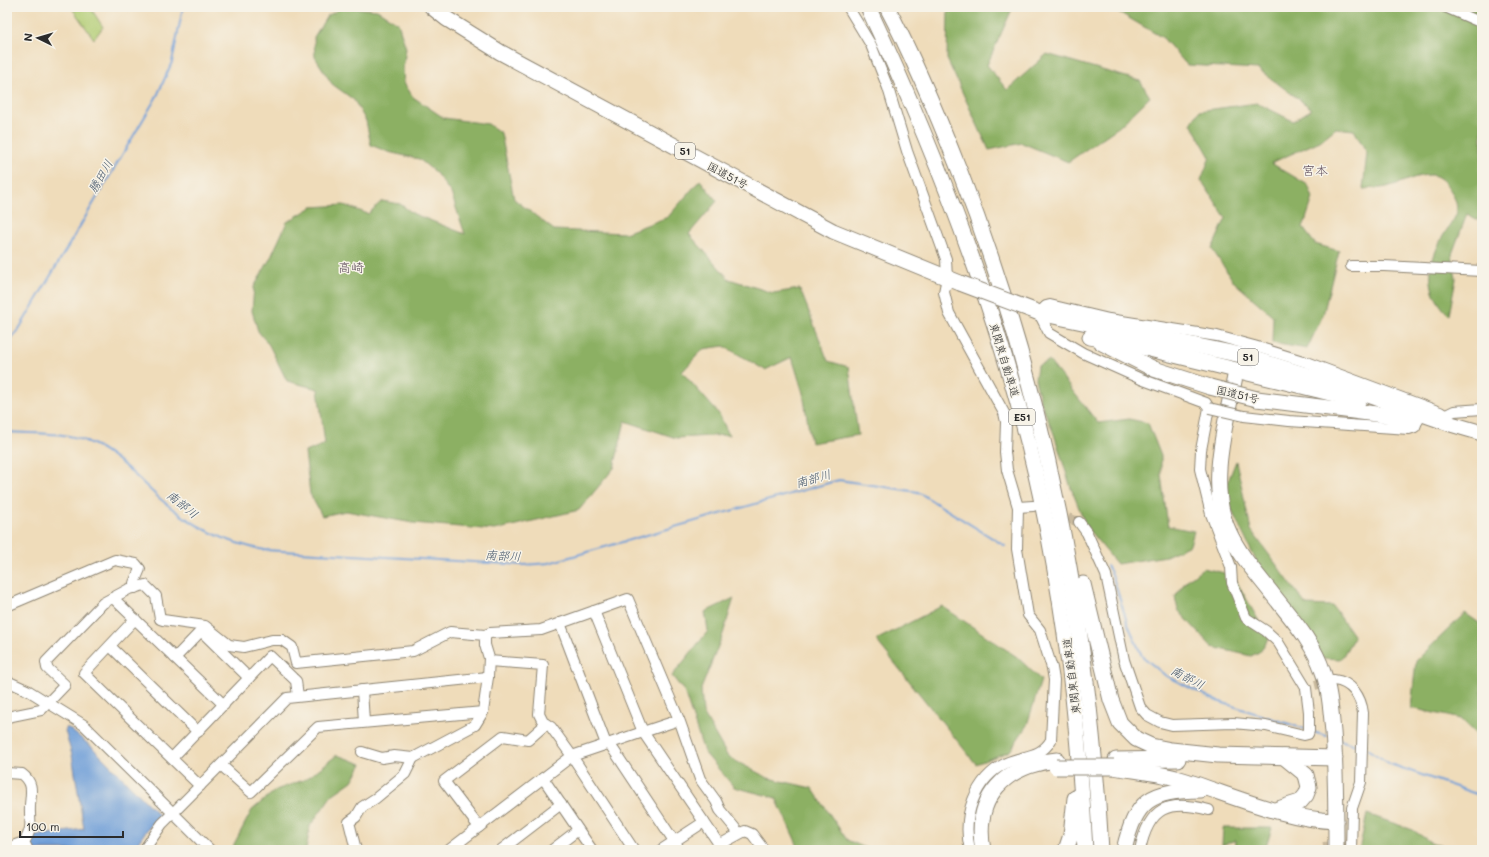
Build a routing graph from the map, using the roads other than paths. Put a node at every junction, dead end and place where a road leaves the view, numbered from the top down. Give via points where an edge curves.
1 (432, 7) edge
2 (848, 7) edge
3 (868, 7) edge
4 (888, 7) edge
5 (1445, 7) edge
6 (1482, 23) edge
7 (1351, 266) dead end
8 (1482, 271) edge
9 (953, 281) junction
10 (1038, 312) junction
11 (1065, 318) junction
12 (1090, 337) junction
13 (1129, 344) junction
14 (1236, 371) junction
15 (1342, 397) junction
16 (1383, 401) junction
17 (1209, 408) junction
18 (1482, 409) edge
19 (1414, 419) junction
20 (1446, 420) junction
21 (1482, 432) edge
22 (1057, 495) junction
23 (1033, 506) dead end
24 (1018, 507) junction
25 (1079, 522) tunnel mouth
26 (135, 588) junction
27 (113, 598) junction
28 (7, 606) edge
29 (594, 611) junction
30 (136, 619) junction
31 (560, 623) junction
32 (485, 635) junction
33 (110, 646) junction
34 (175, 658) junction
35 (488, 661) junction
36 (488, 677) junction
37 (249, 678) junction
38 (1334, 680) tunnel mouth
39 (7, 681) edge
40 (362, 690) junction
41 (298, 696) junction
42 (48, 703) junction
43 (224, 705) junction
44 (1074, 705) junction
45 (482, 712) junction
46 (7, 717) edge
47 (679, 720) junction
48 (364, 722) junction
49 (546, 724) junction
50 (198, 732) junction
51 (643, 732) junction
52 (607, 743) junction
53 (362, 752) dead end
54 (1218, 755) junction
55 (572, 756) junction
56 (1284, 756) junction
57 (172, 758) junction
58 (413, 758) junction
59 (1335, 758) junction
60 (1057, 763) junction
61 (1115, 764) junction
62 (221, 765) junction
63 (7, 773) edge
64 (543, 778) junction
65 (200, 786) junction
66 (1210, 790) junction
67 (561, 804) junction
68 (1209, 810) dead end
69 (1275, 810) junction
70 (173, 813) junction
71 (1336, 821) junction
72 (704, 822) junction
73 (479, 826) junction
74 (578, 830) junction
75 (739, 833) junction
76 (26, 846) edge
77 (677, 846) edge
78 (7, 848) edge
79 (721, 848) edge
80 (144, 850) edge
81 (210, 850) edge
82 (356, 850) edge
83 (449, 850) edge
84 (501, 850) edge
85 (552, 850) edge
86 (592, 850) edge
87 (634, 850) edge
88 (661, 850) edge
89 (764, 850) edge
90 (970, 850) edge
91 (983, 850) edge
92 (990, 850) edge
93 (1066, 850) edge
94 (1086, 850) edge
95 (1101, 850) edge
96 (1124, 850) edge
97 (1140, 850) edge
98 (1336, 850) edge
99 (1351, 850) edge

1 - 9 highway, 国道51号 / 51 via 500,52 833,231
2 - 9 street via 871,45 888,88 907,151
3 - 44 highway, 東関東自動車道 / E51 via 945,183 991,315 1020,410 1057,578
4 - 22 highway, 東関東自動車道 / E51 via 942,125 981,226 1020,347
5 - 6 street
7 - 8 street
9 - 10 highway, 国道51号 / 51, bridge
9 - 24 street via 944,292 949,313 1004,413 1007,470
10 - 11 highway, 国道51号 / 51
10 - 12 highway, 国道51号 / 51
10 - 17 street via 1049,333 1083,353 1141,379 1206,403
10 - 20 street via 1050,305 1109,319 1217,336 1306,362 1440,412
11 - 13 highway
11 - 16 highway, 国道51号 / 51 via 1241,355
12 - 13 highway
12 - 19 highway, 国道51号 / 51, bridge via 1154,369 1210,388 1256,399
13 - 14 highway
14 - 15 highway
14 - 59 highway via 1219,470 1218,486 1223,517 1228,532 1242,555 1304,634 1316,654 1328,690
15 - 16 highway via 1374,404
15 - 19 highway
16 - 20 highway, 国道51号 / 51
17 - 19 street, bridge via 1244,416 1289,421 1409,429 1415,427
17 - 25 street via 1200,469 1210,514 1231,566 1232,583 1246,618 1278,642 1310,686 1308,734 1233,723 1172,725 1147,715 1140,707 1124,660 1106,575 1088,533
18 - 20 street via 1454,411
19 - 20 highway, 国道51号 / 51 via 1443,425
20 - 21 highway, 国道51号 / 51
22 - 54 highway via 1072,534 1110,700 1120,723 1136,739 1151,746
22 - 95 highway, 東関東自動車道 / E51 via 1086,674 1095,753
23 - 24 street
24 - 90 street via 1017,549 1028,615 1040,630 1054,680 1051,740 1047,748 1006,763 984,782 969,810 966,825
26 - 27 street
26 - 28 street via 134,583 140,569 136,564 115,560
26 - 32 street via 145,585 156,596 160,619 205,626 229,645 237,647 282,640 292,647 296,663 413,651 450,632
27 - 30 street
27 - 42 street via 103,603 46,662 47,668 65,685
29 - 31 street
29 - 47 street via 628,599
29 - 51 street
30 - 33 street
30 - 34 street
31 - 32 street via 541,630
31 - 52 street
32 - 35 street via 484,645
33 - 50 street
33 - 57 street via 84,673
34 - 37 street via 201,631
34 - 43 street
35 - 36 street
35 - 49 street via 543,665 539,714
36 - 40 street
36 - 45 street
37 - 41 street via 270,656 296,681
37 - 43 street
38 - 99 street via 1346,683 1354,690 1363,713 1361,782 1352,808
39 - 42 street
40 - 41 street
40 - 48 street
41 - 62 street via 287,698
42 - 46 street via 41,710
42 - 70 street via 84,725
43 - 50 street
44 - 93 highway via 1077,782 1073,826
44 - 94 highway, 東関東自動車道 / E51
45 - 48 street
45 - 58 street via 475,725
47 - 51 street
47 - 75 street via 700,779
48 - 62 street via 318,726 251,792
49 - 55 street
49 - 73 street via 528,740 503,736 444,781
50 - 57 street
51 - 52 street
51 - 72 street
52 - 55 street
52 - 77 street
53 - 58 street via 382,758
54 - 56 highway
54 - 61 highway via 1195,760 1164,759
55 - 64 street
55 - 87 street
56 - 59 highway
56 - 69 highway via 1306,775 1309,787 1306,796 1300,802
57 - 65 street
58 - 82 street via 405,774 362,807 356,817 349,822
59 - 71 highway
60 - 61 highway, bridge
60 - 91 highway via 1030,764 1002,781 994,790 982,817 980,831
60 - 92 highway via 1020,777 1002,792 988,818 987,836
61 - 66 highway via 1163,775
62 - 65 street
63 - 76 street via 22,774 30,784 30,833
64 - 67 street
64 - 73 street
65 - 70 street
66 - 69 highway
66 - 96 highway via 1172,791 1148,801 1135,815
67 - 74 street
67 - 84 street
68 - 97 street via 1185,805 1165,808 1152,818 1147,826
69 - 71 highway via 1319,821
70 - 80 street
70 - 81 street
71 - 98 highway
72 - 77 street
72 - 79 street
73 - 83 street
74 - 85 street
74 - 86 street
75 - 79 street
75 - 89 street via 745,831 752,834
76 - 78 street
77 - 88 street

